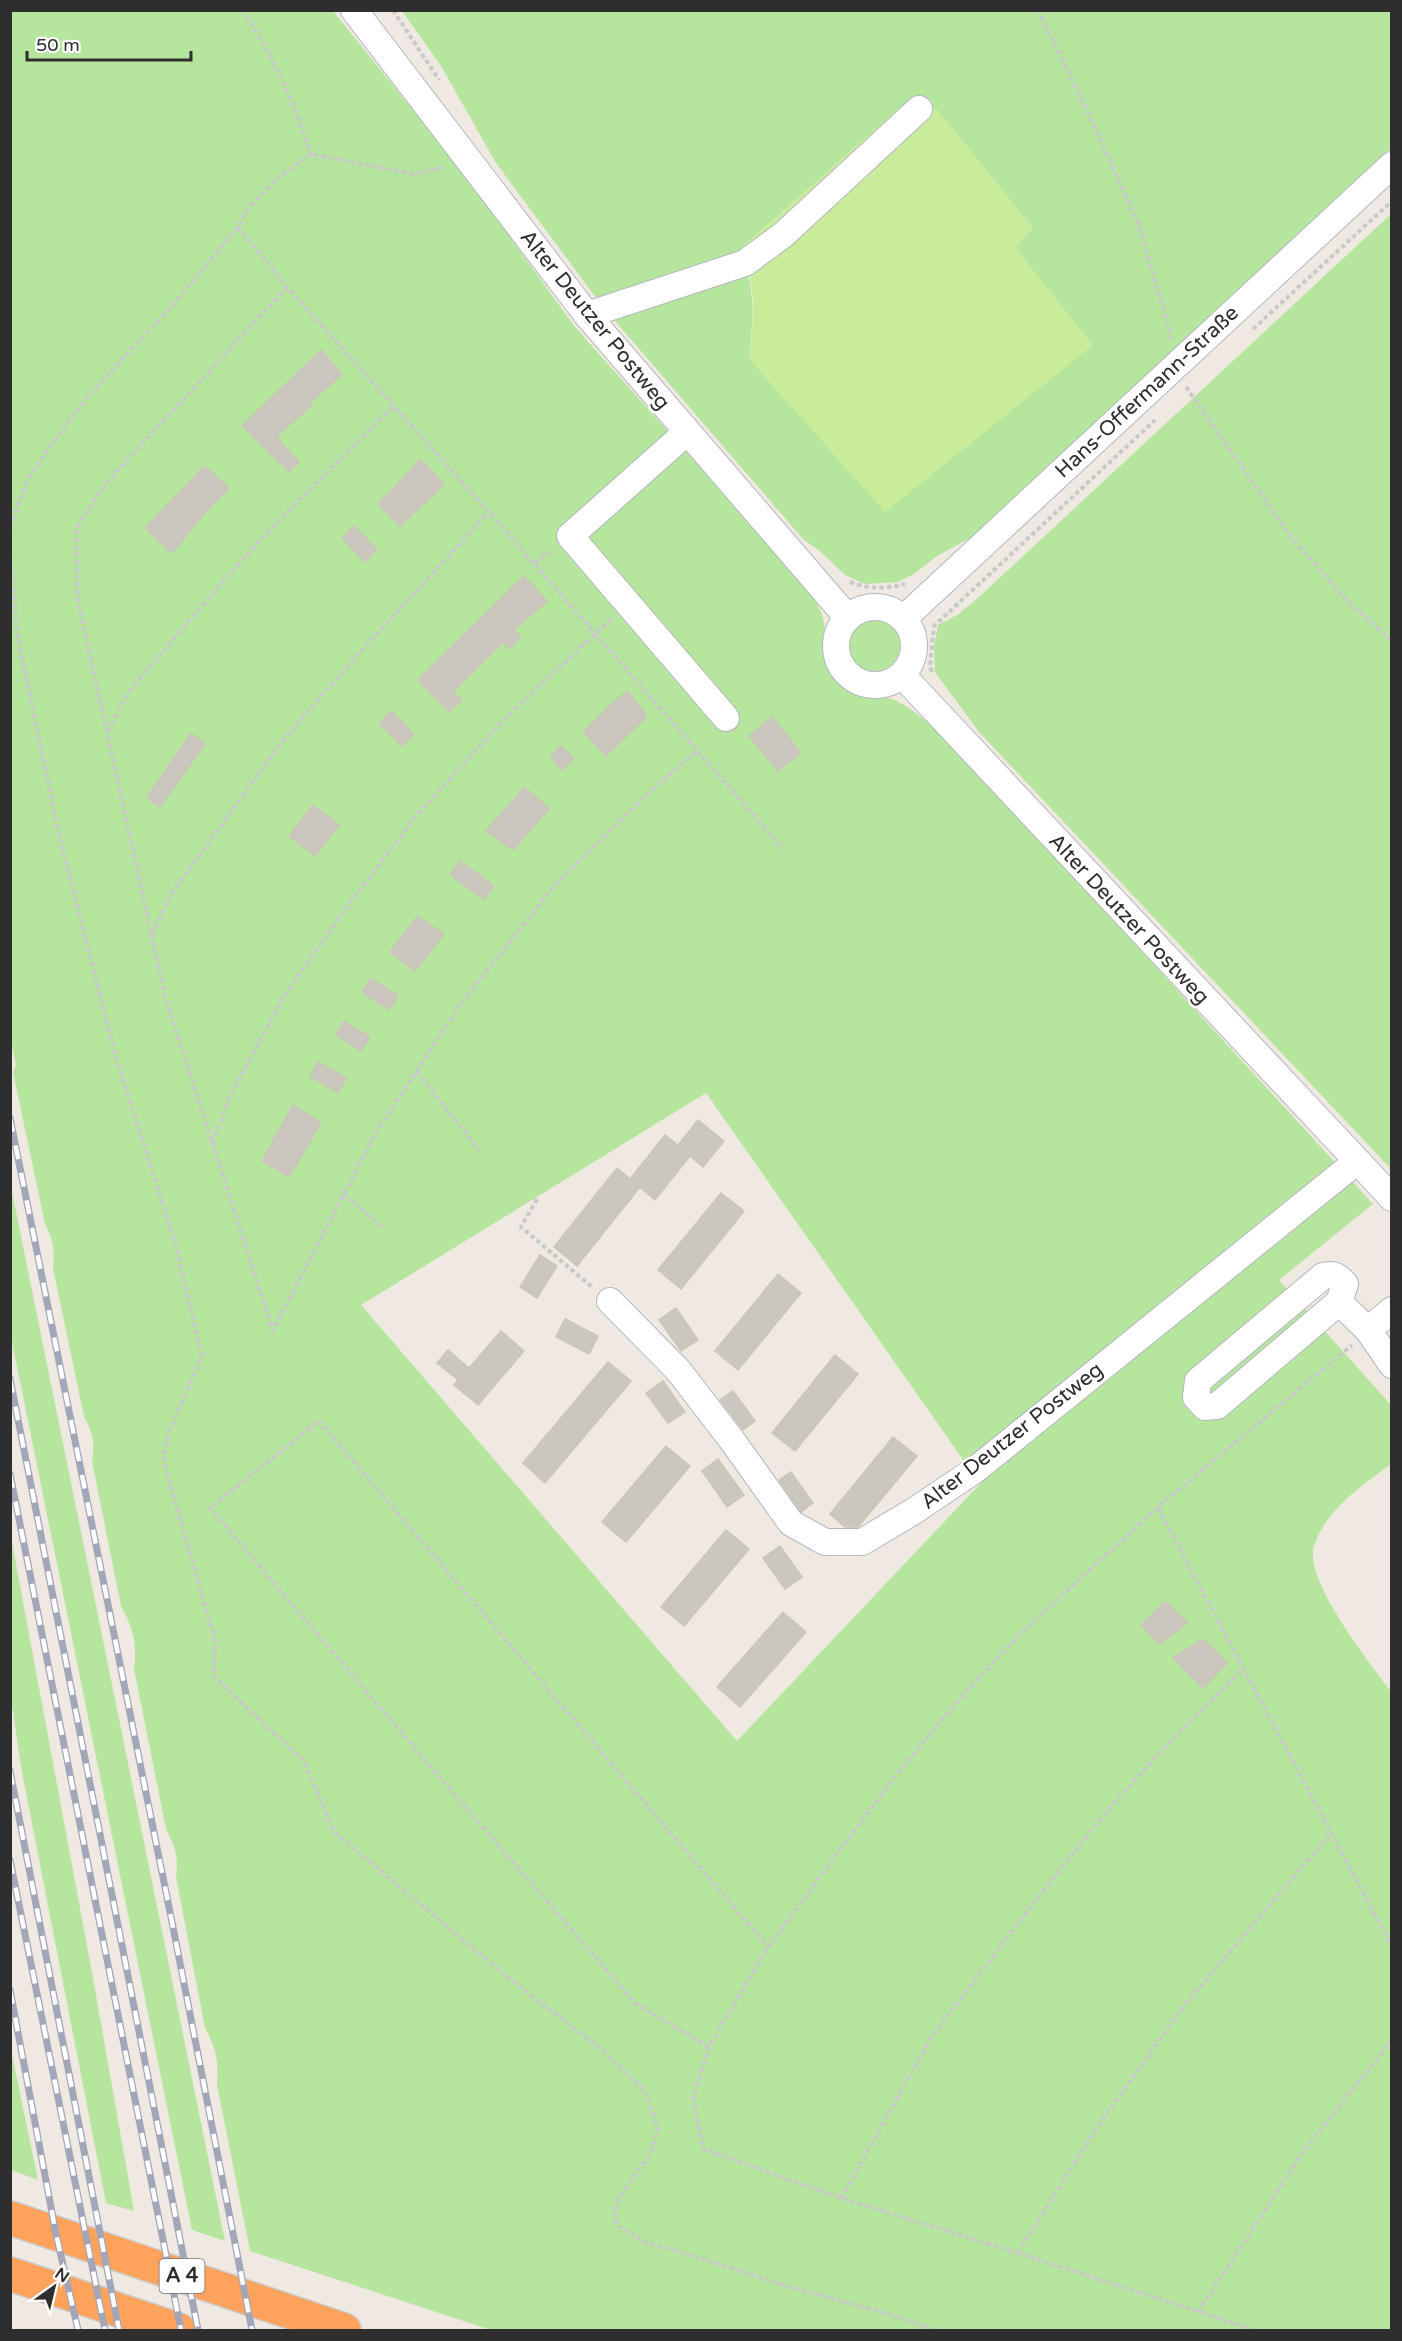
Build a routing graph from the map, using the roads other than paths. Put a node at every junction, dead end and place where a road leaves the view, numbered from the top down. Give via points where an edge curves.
1 (354, 10) edge
2 (920, 109) dead end
3 (1392, 165) edge
4 (587, 315) junction
5 (687, 432) junction
6 (849, 618) junction
7 (903, 619) junction
8 (902, 675) junction
9 (726, 718) dead end
10 (1356, 1162) junction
11 (1392, 1198) edge
12 (610, 1301) road end
13 (1339, 1302) junction
14 (1391, 1312) edge
15 (1368, 1330) junction
16 (1392, 1365) edge
17 (13, 2219) edge
18 (10, 2274) edge
19 (179, 2331) edge
20 (344, 2331) edge

1 - 4 street, Alter Deutzer Postweg
2 - 4 street via 783,235 745,263
3 - 7 street, Hans-Offermann-Straße
4 - 5 street, Alter Deutzer Postweg
5 - 6 street, Alter Deutzer Postweg
5 - 9 street via 570,536
6 - 7 street via 876,607 891,610
6 - 8 street via 836,645 847,673 874,686
7 - 8 street via 912,632 915,647
8 - 10 street, Alter Deutzer Postweg
10 - 11 street, Alter Deutzer Postweg
10 - 12 street, Alter Deutzer Postweg via 975,1470 862,1542 825,1542 791,1523 678,1370
13 - 13 street via 1217,1406 1205,1407 1196,1397 1198,1381 1323,1276 1331,1274 1345,1284
13 - 15 street
14 - 15 street
15 - 16 street
17 - 20 highway, A 4
18 - 19 highway, A 4

